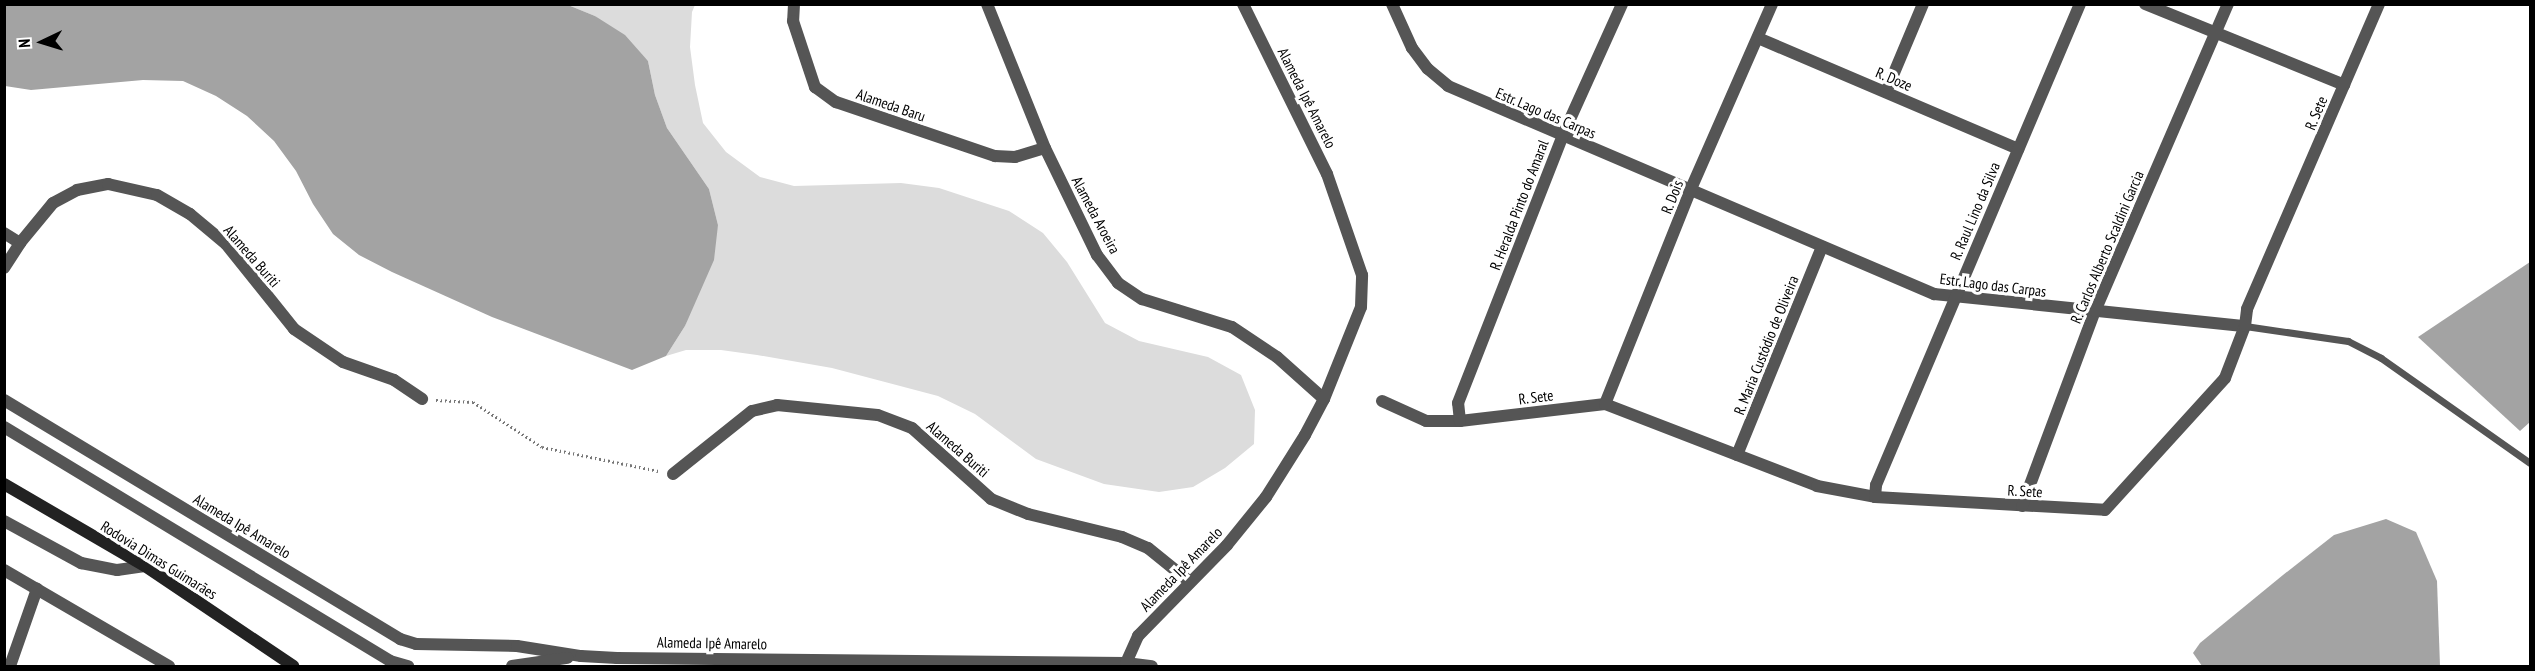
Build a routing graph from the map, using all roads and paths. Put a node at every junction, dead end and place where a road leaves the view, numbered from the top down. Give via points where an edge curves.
1 (794, 4) edge
2 (987, 4) edge
3 (1243, 4) edge
4 (1392, 4) edge
5 (1622, 4) edge
6 (1772, 4) edge
7 (1923, 4) edge
8 (2080, 4) edge
9 (2145, 4) edge
10 (2228, 4) edge
11 (2379, 4) edge
12 (2216, 33) junction
13 (1758, 38) junction
14 (2344, 85) junction
15 (1886, 92) junction
16 (1562, 137) junction
17 (1045, 148) junction
18 (2019, 149) junction
19 (1690, 191) junction
20 (4, 233) edge
21 (20, 243) junction
22 (1822, 247) junction
23 (4, 268) edge
24 (1955, 298) junction
25 (2095, 312) junction
26 (2245, 326) junction
27 (422, 399) joint
28 (1324, 399) junction
29 (4, 400) edge
30 (1382, 401) dead end
31 (1605, 404) junction
32 (1460, 421) junction
33 (4, 428) edge
34 (1737, 455) junction
35 (2530, 464) edge
36 (673, 474) joint
37 (4, 484) edge
38 (1875, 497) junction
39 (2022, 506) junction
40 (4, 521) edge
41 (145, 566) junction
42 (4, 570) edge
43 (1190, 582) junction
44 (37, 589) junction
45 (517, 646) junction
46 (581, 656) junction
47 (617, 662) edge
48 (1126, 663) junction
49 (10, 666) edge
50 (169, 666) edge
51 (293, 666) edge
52 (408, 666) edge
53 (513, 666) edge
54 (1152, 666) edge

1 - 17 street, Alameda Baru via 793,21 815,87 836,102 995,156 1015,157
2 - 17 street, Alameda Aroeira
3 - 28 street, Alameda Ipê Amarelo via 1328,174 1362,275 1361,307
4 - 16 street, Estr. Lago das Carpas via 1412,48 1448,87
5 - 16 street, R. Heralda Pinto do Amaral
6 - 13 street, R. Dois
7 - 15 street
8 - 18 street, R. Raul Lino da Silva
9 - 12 street
10 - 12 street, R. Carlos Alberto Scaldini Garcia
11 - 14 street, R. Sete
12 - 14 street
12 - 25 street, R. Carlos Alberto Scaldini Garcia
13 - 15 street, R. Doze
13 - 19 street, R. Dois
14 - 26 street, R. Sete via 2247,309
15 - 18 street, R. Doze
16 - 19 street, Estr. Lago das Carpas
16 - 32 street, R. Heralda Pinto do Amaral via 1458,403
17 - 28 street, Alameda Aroeira via 1097,255 1118,284 1142,299 1232,327 1277,357
18 - 24 street, R. Raul Lino da Silva
19 - 22 street, Estr. Lago das Carpas
19 - 31 street, R. Dois
20 - 21 street
21 - 23 street, Alameda Buriti
21 - 27 street, Alameda Buriti via 53,203 77,190 108,184 157,195 190,214 226,244 294,329 343,362 394,380
22 - 24 street, Estr. Lago das Carpas via 1934,294
22 - 34 street, R. Maria Custódio de Oliveira
24 - 25 street, Estr. Lago das Carpas
24 - 38 street, R. Raul Lino da Silva via 1876,485
25 - 26 street, Estr. Lago das Carpas
25 - 39 street, R. Carlos Alberto Scaldini Garcia
26 - 35 lane, Estr. Lago das Carpas via 2348,341 2381,358
26 - 39 street, R. Sete via 2226,378 2105,510
27 - 36 path via 473,402 542,447
28 - 43 street, Alameda Ipê Amarelo via 1266,497
29 - 45 street, Alameda Ipê Amarelo via 400,639 416,644
30 - 32 street, R. Sete via 1426,421
31 - 32 street, R. Sete
31 - 34 street, R. Sete
33 - 52 street via 390,661
34 - 38 street, R. Sete via 1817,486
36 - 43 street, Alameda Buriti via 752,411 777,405 878,415 912,428 992,499 1028,514 1140,544
37 - 41 main road, Rodovia Dimas Guimarães
38 - 39 street, R. Sete
40 - 41 street via 81,563 117,570
41 - 51 main road, Rodovia Dimas Guimarães
42 - 44 street
43 - 48 street, Alameda Ipê Amarelo via 1138,636
44 - 49 street
44 - 50 street
45 - 46 street, Alameda Ipê Amarelo
45 - 53 street
46 - 47 street, Alameda Ipê Amarelo
46 - 53 street, Alameda Ipê Amarelo
47 - 48 street, Alameda Ipê Amarelo
48 - 54 street

